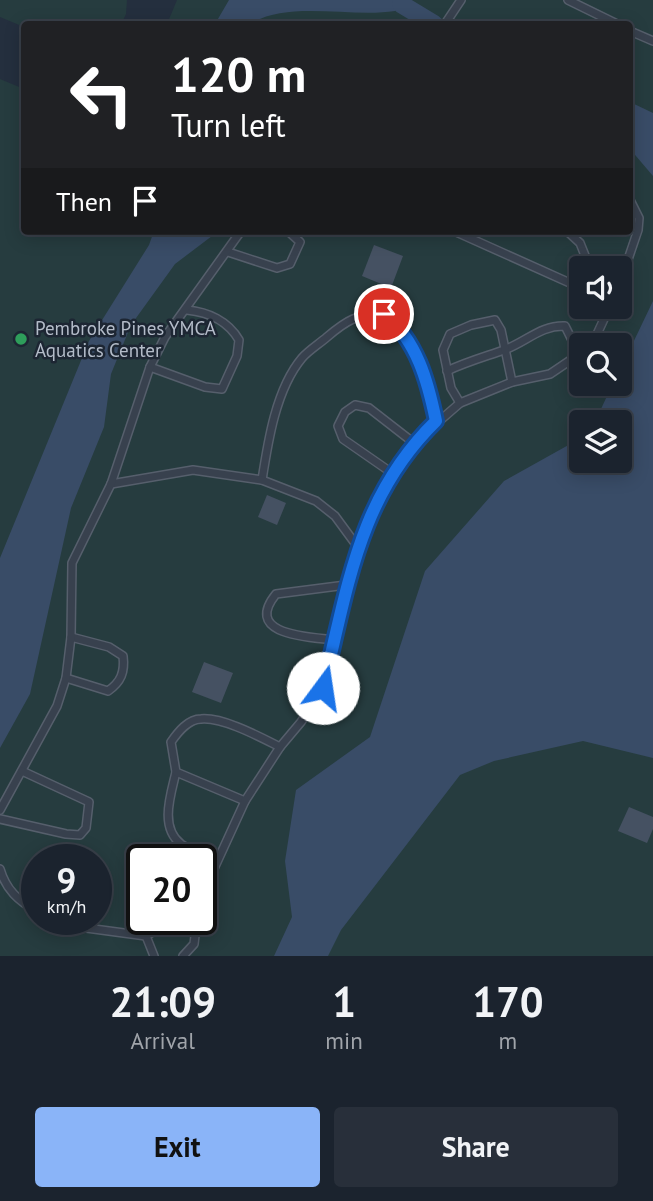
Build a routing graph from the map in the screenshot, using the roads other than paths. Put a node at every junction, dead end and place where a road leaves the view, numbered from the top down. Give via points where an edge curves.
1 (461, 0) edge
2 (568, 0) edge
3 (446, 21) edge
4 (611, 21) edge
5 (633, 32) edge
6 (651, 38) edge
7 (633, 206) edge
8 (633, 215) edge
9 (639, 218) junction
10 (239, 235) edge
11 (292, 235) edge
12 (462, 235) edge
13 (571, 235) edge
14 (228, 253) junction
15 (585, 256) edge
16 (629, 256) edge
17 (569, 283) edge
18 (187, 310) junction
19 (569, 333) edge
20 (505, 350) junction
21 (569, 361) edge
22 (150, 367) junction
23 (447, 371) junction
24 (512, 382) junction
25 (460, 403) junction
26 (436, 421) junction
27 (414, 443) junction
28 (392, 473) junction
29 (262, 480) junction
30 (111, 484) junction
31 (357, 546) junction
32 (346, 586) junction
33 (71, 636) junction
34 (335, 640) junction
35 (66, 678) junction
36 (280, 747) junction
37 (22, 771) junction
38 (176, 772) junction
39 (245, 801) junction
40 (0, 810) edge
41 (0, 819) edge
42 (181, 844) edge
43 (217, 860) edge
44 (0, 869) edge
45 (21, 902) edge
46 (112, 931) edge
47 (195, 935) edge
48 (146, 936) joint
49 (154, 956) edge
50 (183, 956) edge

1 - 3 lane
2 - 4 lane
5 - 6 lane
7 - 9 lane
8 - 9 lane
9 - 16 lane
10 - 14 lane
11 - 14 lane via 300,242 290,264 277,268
12 - 17 lane
13 - 15 lane
14 - 18 lane
18 - 22 lane via 165,337
18 - 22 lane via 200,311 232,328 239,340 228,380 222,389 205,387
19 - 20 lane via 565,326 532,333
20 - 23 lane
20 - 23 lane via 495,320 471,325 450,334 443,350
20 - 24 lane
21 - 24 lane via 550,374
22 - 30 lane
23 - 25 lane
24 - 25 lane
25 - 26 lane
26 - 27 lane
26 - 29 lane via 427,376 399,326 384,314 348,320 302,358 285,389 267,444
27 - 28 lane
27 - 28 lane via 369,408 355,405 345,412 338,426 343,439
28 - 31 lane
29 - 30 lane via 193,470
29 - 31 lane via 316,501 335,516
30 - 33 lane via 72,563
31 - 32 lane
32 - 34 lane
32 - 34 lane via 276,594 269,602 270,623 275,629
33 - 35 lane
33 - 35 lane via 109,647 122,656 124,668 118,684 108,691
34 - 36 lane via 323,688
35 - 37 lane via 57,706
36 - 38 lane via 200,718 182,727 171,742
36 - 39 lane
37 - 40 lane
37 - 41 lane via 89,802 86,828 80,835 66,835
38 - 39 lane
38 - 42 lane via 167,815
39 - 43 lane
44 - 45 lane via 4,883
46 - 48 lane
47 - 50 lane via 194,944
48 - 49 lane

